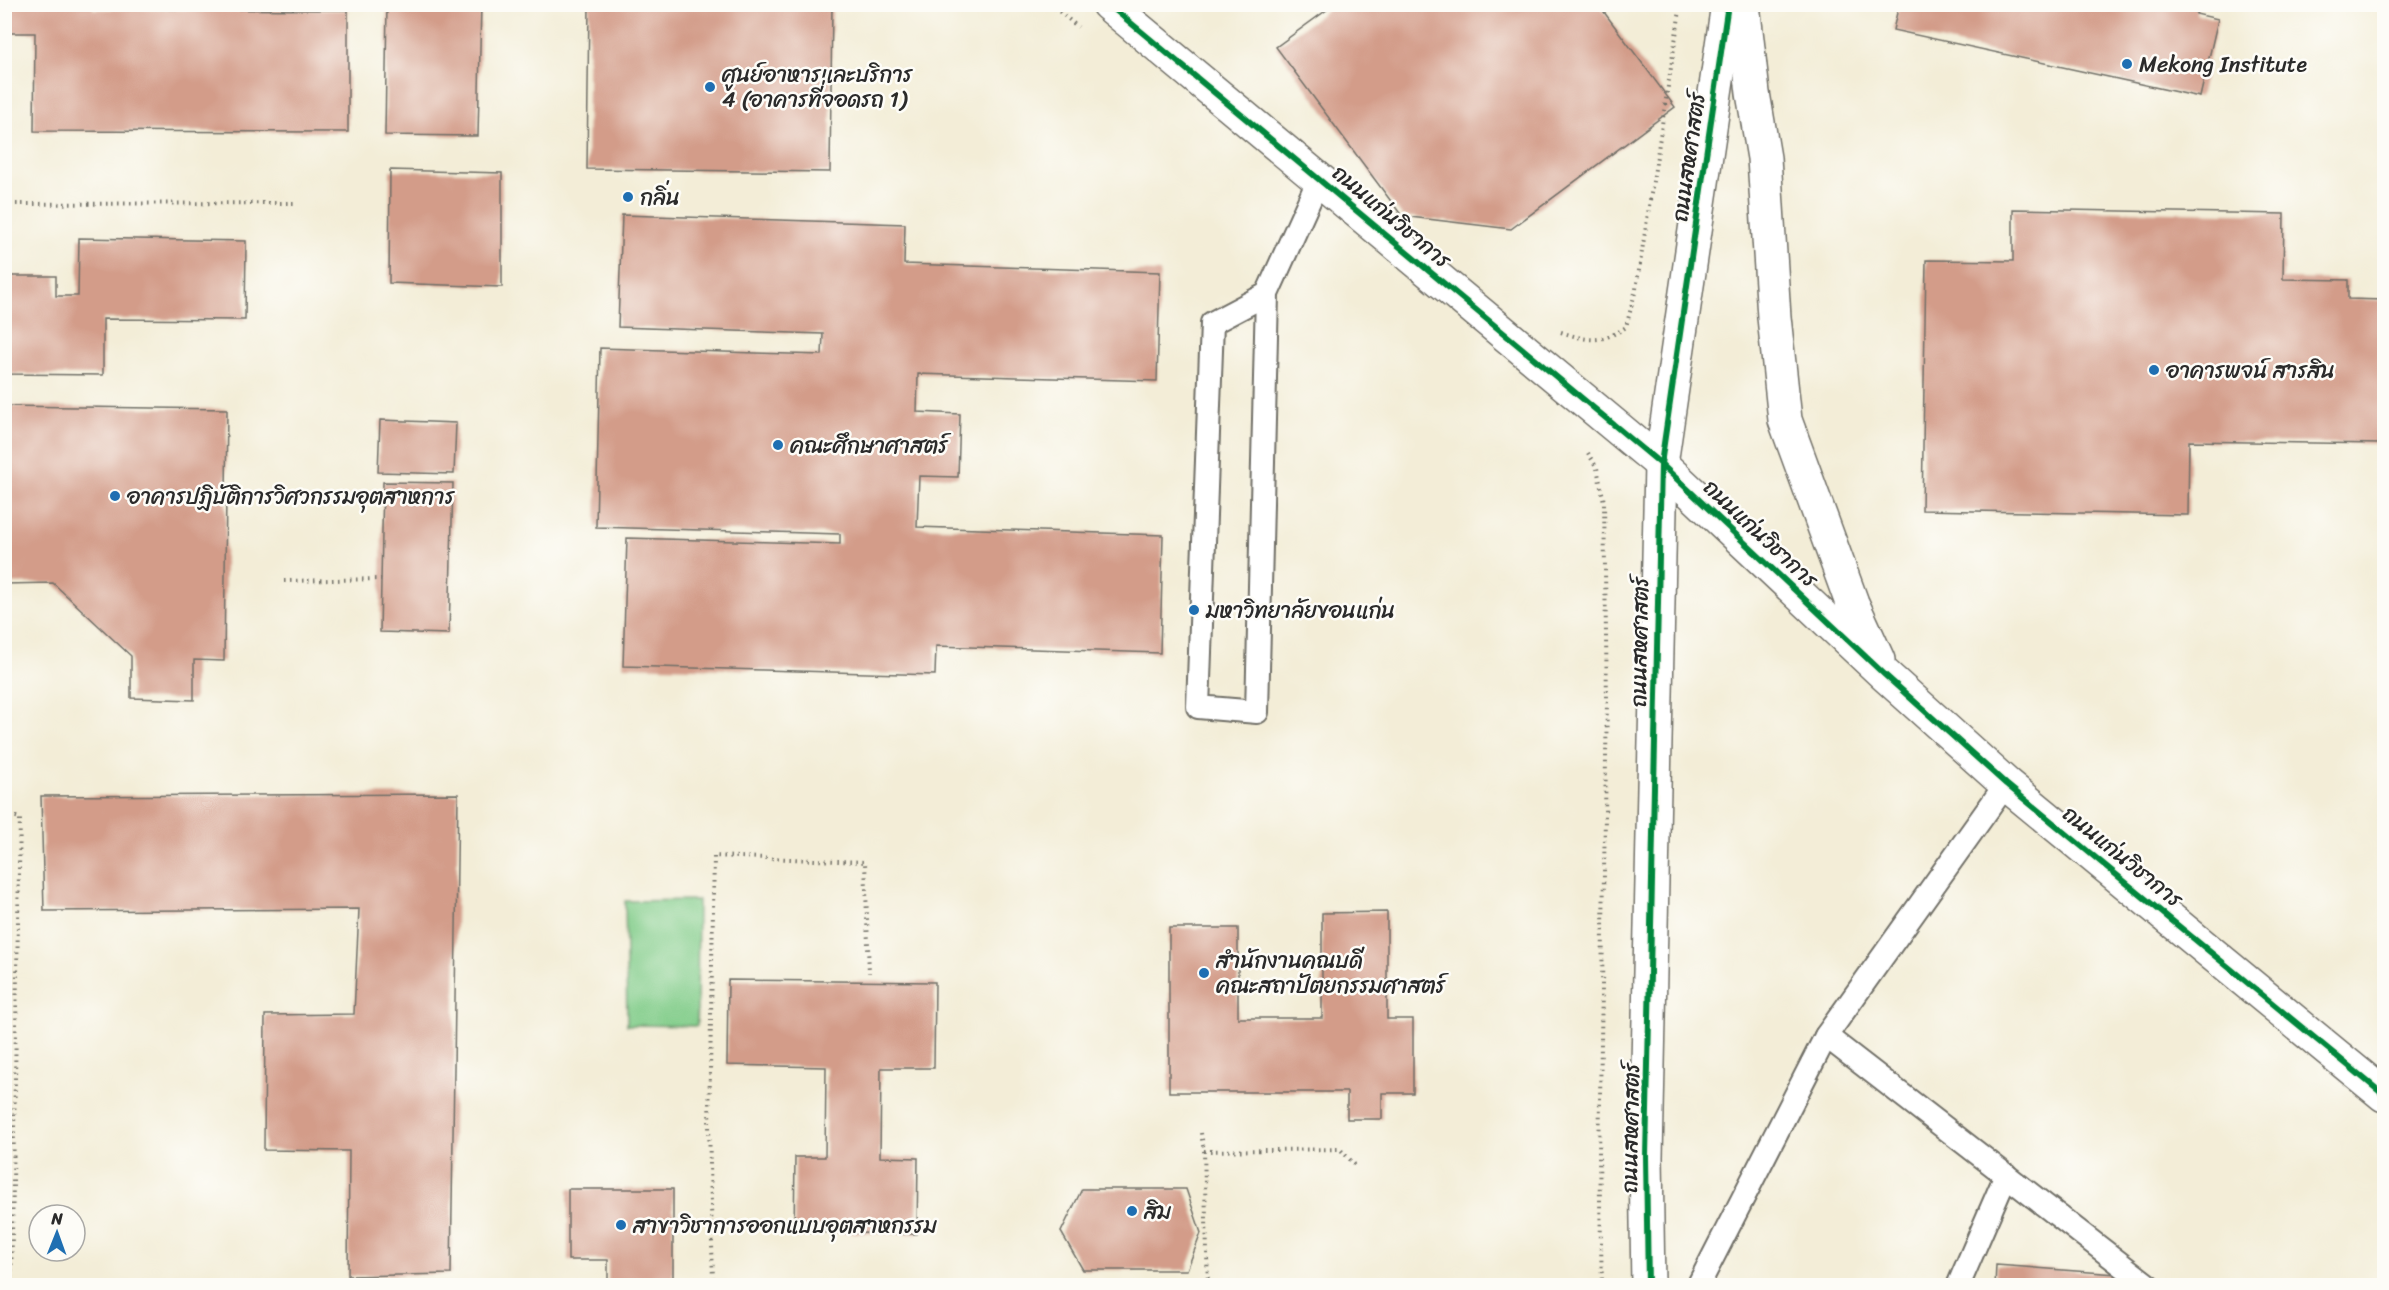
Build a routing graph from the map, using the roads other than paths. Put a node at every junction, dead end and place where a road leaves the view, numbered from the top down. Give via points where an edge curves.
1 (1108, 4) edge
2 (1728, 4) edge
3 (1743, 4) edge
4 (1319, 178) junction
5 (1267, 294) junction
6 (1661, 464) junction
7 (1885, 675) junction
8 (2006, 784) junction
9 (1826, 1036) junction
10 (2385, 1095) edge
11 (2006, 1175) junction
12 (1648, 1286) edge
13 (1698, 1286) edge
14 (1958, 1286) edge
15 (2149, 1286) edge

1 - 4 street, ถนนแก่นวิชาการ
2 - 6 street, ถนนสหศาสตร์
3 - 7 street via 1764,158 1785,420 1852,603
4 - 5 lane
4 - 6 street, ถนนแก่นวิชาการ
5 - 5 lane via 1257,712 1198,707 1212,323
6 - 7 street, ถนนแก่นวิชาการ
6 - 12 street, ถนนสหศาสตร์ via 1647,1145
7 - 8 street, ถนนแก่นวิชาการ
8 - 9 lane
8 - 10 street, ถนนแก่นวิชาการ
9 - 11 lane
9 - 13 lane
11 - 14 lane
11 - 15 lane

